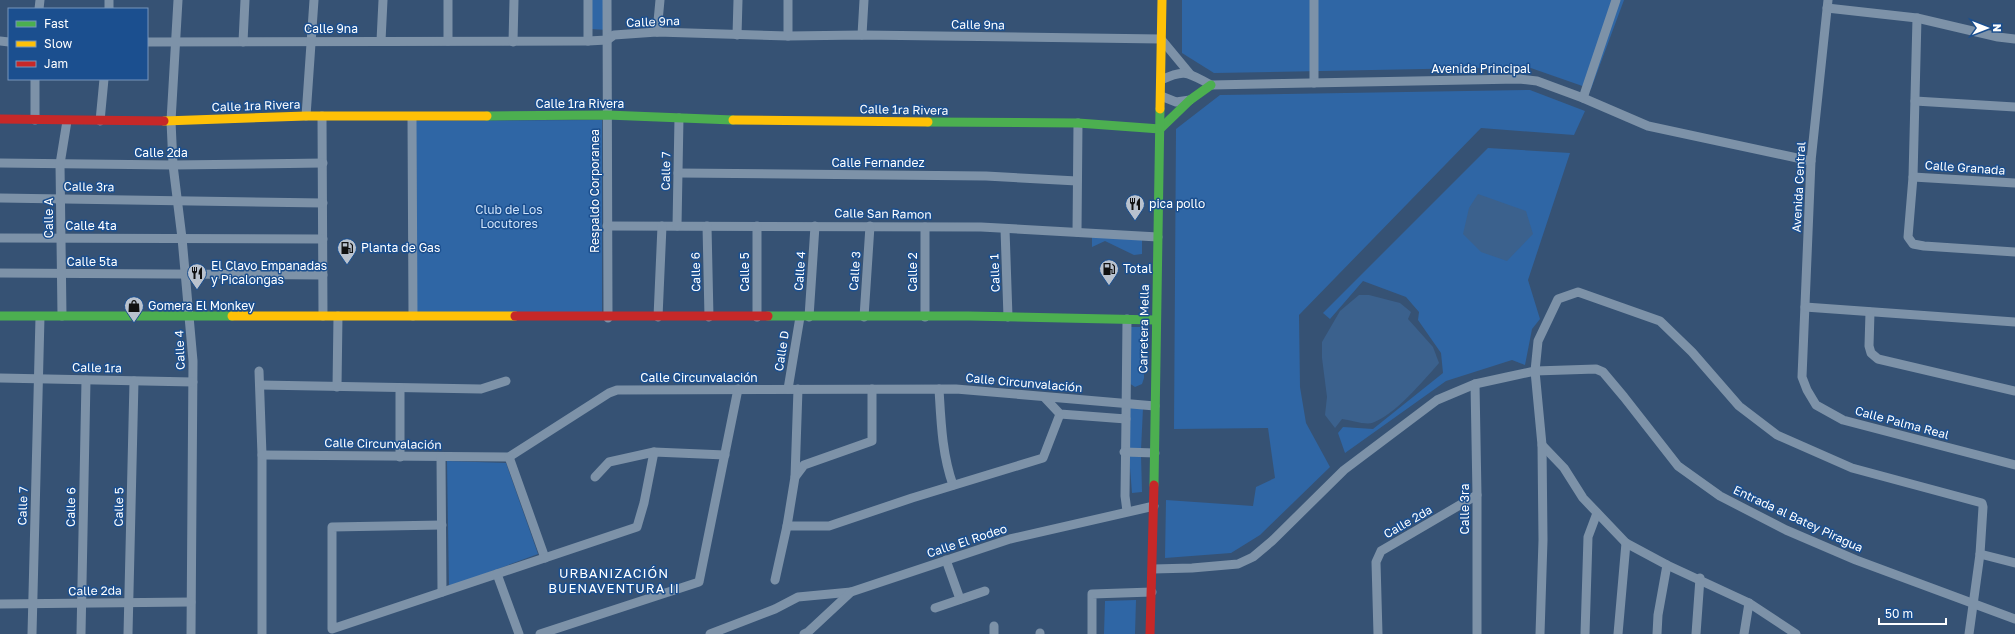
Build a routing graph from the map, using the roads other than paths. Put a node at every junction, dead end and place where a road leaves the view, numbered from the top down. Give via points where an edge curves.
1 (178, 0) edge
2 (246, 0) edge
3 (314, 0) edge
4 (383, 0) edge
5 (448, 0) edge
6 (514, 0) edge
7 (588, 0) edge
8 (607, 0) edge
9 (660, 0) edge
10 (738, 0) edge
11 (788, 0) edge
12 (864, 0) edge
13 (1162, 0) edge
14 (1314, 0) edge
15 (1616, 0) edge
16 (1828, 4) edge
17 (1917, 18) junction
18 (657, 32) junction
19 (738, 35) junction
20 (862, 35) junction
21 (788, 36) junction
22 (1161, 39) junction
23 (2015, 39) edge
24 (606, 40) junction
25 (311, 41) junction
26 (381, 41) junction
27 (448, 41) junction
28 (588, 41) junction
29 (148, 42) edge
30 (175, 42) junction
31 (243, 42) junction
32 (513, 42) junction
33 (1190, 74) junction
34 (35, 80) edge
35 (104, 80) edge
36 (1161, 80) junction
37 (1314, 83) junction
38 (1211, 85) junction
39 (1161, 96) junction
40 (1583, 98) junction
41 (1190, 100) junction
42 (1915, 101) junction
43 (2015, 107) edge
44 (607, 115) junction
45 (306, 116) junction
46 (322, 116) junction
47 (412, 117) junction
48 (679, 118) junction
49 (0, 119) edge
50 (35, 120) junction
51 (67, 121) junction
52 (100, 121) junction
53 (172, 121) junction
54 (1078, 123) junction
55 (1160, 129) junction
56 (1811, 161) junction
57 (0, 163) edge
58 (323, 163) junction
59 (60, 164) junction
60 (173, 165) junction
61 (678, 173) junction
62 (1913, 176) junction
63 (1077, 181) junction
64 (2015, 183) edge
65 (0, 198) edge
66 (62, 199) junction
67 (177, 201) junction
68 (323, 203) junction
69 (607, 226) junction
70 (662, 226) junction
71 (677, 226) junction
72 (707, 226) junction
73 (757, 226) junction
74 (815, 226) junction
75 (870, 226) junction
76 (925, 227) junction
77 (1005, 228) junction
78 (1076, 232) junction
79 (1158, 237) junction
80 (0, 238) edge
81 (62, 238) junction
82 (182, 238) junction
83 (323, 239) junction
84 (2015, 252) edge
85 (0, 273) edge
86 (62, 273) junction
87 (185, 274) junction
88 (323, 275) junction
89 (1805, 307) junction
90 (1870, 312) junction
91 (0, 316) edge
92 (62, 316) junction
93 (190, 316) junction
94 (323, 316) junction
95 (338, 316) junction
96 (413, 316) junction
97 (40, 317) junction
98 (658, 317) junction
99 (709, 317) junction
100 (757, 317) junction
101 (805, 317) junction
102 (864, 317) junction
103 (925, 317) junction
104 (1008, 317) junction
105 (608, 318) junction
106 (1127, 319) junction
107 (1156, 320) junction
108 (2015, 322) edge
109 (259, 371) dead end
110 (1535, 371) junction
111 (1802, 376) joint
112 (0, 378) edge
113 (38, 379) junction
114 (86, 380) junction
115 (134, 381) junction
116 (506, 381) dead end
117 (193, 382) junction
118 (1474, 384) junction
119 (260, 385) junction
120 (337, 387) junction
121 (400, 388) junction
122 (738, 389) junction
123 (788, 389) junction
124 (798, 389) junction
125 (872, 389) junction
126 (939, 389) junction
127 (2015, 391) edge
128 (1045, 398) junction
129 (1127, 403) junction
130 (1155, 406) junction
131 (1060, 414) junction
132 (1126, 419) junction
133 (1542, 445) junction
134 (654, 452) junction
135 (1124, 452) junction
136 (1155, 453) junction
137 (262, 455) junction
138 (725, 455) junction
139 (400, 457) junction
140 (441, 457) junction
141 (509, 457) junction
142 (2015, 465) edge
143 (595, 477) dead end
144 (795, 477) junction
145 (953, 485) junction
146 (1477, 495) junction
147 (1154, 506) junction
148 (1127, 511) junction
149 (1597, 513) junction
150 (442, 525) junction
151 (787, 526) junction
152 (1626, 543) junction
153 (1980, 554) junction
154 (545, 558) junction
155 (946, 560) junction
156 (2015, 563) edge
157 (1667, 565) junction
158 (1153, 569) junction
159 (497, 574) junction
160 (1700, 578) junction
161 (774, 580) dead end
162 (985, 591) dead end
163 (442, 592) junction
164 (851, 592) junction
165 (1152, 592) junction
166 (960, 599) junction
167 (191, 602) junction
168 (1749, 602) junction
169 (80, 603) junction
170 (129, 603) junction
171 (1972, 603) junction
172 (0, 604) edge
173 (32, 604) junction
174 (935, 608) dead end
175 (2015, 619) edge
176 (32, 634) edge
177 (81, 634) edge
178 (128, 634) edge
179 (191, 634) edge
180 (262, 634) edge
181 (519, 634) edge
182 (540, 634) edge
183 (710, 634) edge
184 (804, 634) edge
185 (1092, 634) edge
186 (1150, 634) edge
187 (1378, 634) edge
188 (1478, 634) edge
189 (1540, 634) edge
190 (1586, 634) edge
191 (1618, 634) edge
192 (1657, 634) edge
193 (1696, 634) edge
194 (1744, 634) edge
195 (1796, 634) edge
196 (1969, 634) edge

1 - 30 street, Calle 4
2 - 31 street
3 - 25 street
4 - 26 street
5 - 27 street
6 - 32 street
7 - 28 street
8 - 24 street, Respaldo Corporanea
9 - 18 street
10 - 19 street
11 - 21 street
12 - 20 street
13 - 22 street, Carretera Mella
14 - 37 street
15 - 40 street
16 - 17 street
16 - 56 street, Avenida Central
17 - 23 street
17 - 42 street
18 - 19 street, Calle 9na
18 - 24 street, Calle 9na via 614,36
19 - 21 street, Calle 9na
20 - 21 street, Calle 9na
20 - 22 street, Calle 9na
22 - 33 street
22 - 36 street, Carretera Mella
24 - 28 street, Calle 9na
24 - 44 street, Respaldo Corporanea
25 - 26 street, Calle 9na
25 - 31 street, Calle 9na
25 - 45 street
26 - 27 street, Calle 9na
27 - 32 street, Calle 9na
28 - 32 street, Calle 9na
29 - 30 street, Calle 9na
30 - 31 street, Calle 9na
30 - 53 street, Calle 4
33 - 36 street via 1182,72
33 - 38 street
34 - 50 street
35 - 52 street
36 - 39 street, Carretera Mella
37 - 38 street, Avenida Principal
37 - 40 street, Avenida Principal via 1519,79 1537,81
38 - 41 street
39 - 41 street via 1176,102
39 - 55 street, Carretera Mella
40 - 56 street, Avenida Principal via 1648,126
41 - 55 street
42 - 43 street
42 - 62 street
44 - 47 street, Calle 1ra Rivera
44 - 48 street, Calle 1ra Rivera
44 - 69 street, Respaldo Corporanea
45 - 46 street, Calle 1ra Rivera
45 - 53 street, Calle 1ra Rivera
46 - 47 street, Calle 1ra Rivera
46 - 58 street
47 - 96 street
48 - 54 street, Calle 1ra Rivera
48 - 61 street, Calle 7
49 - 50 street, Calle 1ra Rivera
50 - 51 street, Calle 1ra Rivera
51 - 52 street, Calle 1ra Rivera
51 - 59 street, Calle A
52 - 53 street, Calle 1ra Rivera
53 - 60 street, Calle 4
54 - 55 street, Calle 1ra Rivera
54 - 63 street
55 - 79 street, Carretera Mella
56 - 89 street, Avenida Central
57 - 59 street, Calle 2da
58 - 60 street, Calle 2da
58 - 68 street
59 - 60 street, Calle 2da
59 - 66 street, Calle A
60 - 67 street, Calle 4
61 - 63 street, Calle Fernandez via 986,176
61 - 71 street, Calle 7
62 - 64 street, Calle Granada
62 - 84 street via 1908,237 1913,244
63 - 78 street
65 - 66 street, Calle 3ra
66 - 67 street, Calle 3ra
66 - 81 street, Calle A
67 - 68 street, Calle 3ra
67 - 82 street, Calle 4
68 - 83 street
69 - 70 street, Calle San Ramon
69 - 105 street, Respaldo Corporanea
70 - 71 street, Calle San Ramon
70 - 98 street
71 - 72 street, Calle San Ramon
72 - 73 street, Calle San Ramon
72 - 99 street, Calle 6
73 - 74 street, Calle San Ramon
73 - 100 street, Calle 5
74 - 75 street, Calle San Ramon
74 - 101 street, Calle 4
75 - 76 street, Calle San Ramon
75 - 102 street, Calle 3
76 - 77 street, Calle San Ramon
76 - 103 street, Calle 2
77 - 78 street, Calle San Ramon
77 - 104 street, Calle 1
78 - 79 street, Calle San Ramon
79 - 107 street, Carretera Mella
80 - 81 street, Calle 4ta
81 - 82 street, Calle 4ta
81 - 86 street, Calle A
82 - 83 street, Calle 4ta
82 - 87 street, Calle 4
83 - 88 street
85 - 86 street, Calle 5ta
86 - 87 street, Calle 5ta
86 - 92 street, Calle A
87 - 88 street, Calle 5ta
87 - 93 street, Calle 4
88 - 94 street
89 - 90 street
89 - 111 street, Avenida Central
90 - 108 street
90 - 127 street via 1868,346 1871,354 1878,359
91 - 97 street
92 - 93 street
92 - 97 street
93 - 94 street
93 - 117 street, Calle 4
94 - 95 street
95 - 96 street
95 - 120 street
96 - 105 street
97 - 113 street, Calle 7
98 - 99 street
98 - 105 street
99 - 100 street
100 - 101 street
101 - 102 street
101 - 123 street, Calle D
102 - 103 street
103 - 104 street
104 - 106 street
106 - 107 street
106 - 129 street
107 - 130 street, Carretera Mella
109 - 119 street
110 - 118 street, Entrada al Batey Piragua
110 - 133 street
110 - 153 street via 1538,341 1558,298 1578,292 1660,321 1692,352 1739,406 1776,435 1852,468 1982,503
110 - 171 street, Entrada al Batey Piragua via 1596,369 1603,372 1678,466 1720,496 1786,530 1856,560
111 - 142 street, Calle Palma Real via 1816,405 1843,420
112 - 113 street, Calle 1ra
113 - 114 street, Calle 1ra
113 - 173 street, Calle 7
114 - 115 street, Calle 1ra
114 - 169 street, Calle 6
115 - 117 street, Calle 1ra
115 - 170 street, Calle 5
116 - 121 street via 481,389
117 - 167 street, Calle 4
118 - 146 street, Calle 3ra
118 - 158 street, Entrada al Batey Piragua via 1438,400 1344,470 1253,557 1238,564
119 - 120 street
119 - 137 street
120 - 121 street
121 - 139 street
122 - 123 street, Calle Circunvalación
122 - 138 street
122 - 141 street, Calle Circunvalación via 613,391
123 - 124 street, Calle Circunvalación
124 - 125 street, Calle Circunvalación
124 - 144 street
125 - 126 street, Calle Circunvalación
125 - 144 street via 872,441 804,465
126 - 128 street, Calle Circunvalación
126 - 145 street via 941,435
128 - 129 street, Calle Circunvalación
128 - 131 street
129 - 130 street, Calle Circunvalación
129 - 132 street
130 - 136 street, Carretera Mella
131 - 132 street
131 - 145 street via 1043,458
132 - 135 street
133 - 149 street via 1564,468 1583,498
133 - 189 street via 1543,540
134 - 138 street
134 - 143 street via 609,462
134 - 154 street via 637,527
135 - 136 street
135 - 148 street
136 - 147 street, Carretera Mella
137 - 139 street, Calle Circunvalación
137 - 180 street
138 - 182 street via 699,582
139 - 140 street, Calle Circunvalación
140 - 141 street, Calle Circunvalación
140 - 150 street
141 - 154 street
144 - 151 street
145 - 151 street via 829,526
146 - 187 street, Calle 2da via 1381,551 1376,562
146 - 188 street, Calle 3ra
147 - 148 street, Calle El Rodeo
147 - 158 street, Carretera Mella
148 - 155 street, Calle El Rodeo via 1010,539
149 - 152 street
149 - 190 street via 1588,537
150 - 163 street
150 - 163 street via 332,527 332,629
151 - 161 street
152 - 157 street
152 - 191 street
153 - 156 street
153 - 171 street
154 - 159 street
155 - 164 street, Calle El Rodeo
155 - 166 street
157 - 160 street
157 - 192 street
158 - 165 street, Carretera Mella
159 - 163 street
159 - 181 street
160 - 168 street
160 - 193 street
162 - 166 street
164 - 183 street via 798,597 775,609
164 - 184 street, Calle El Rodeo
165 - 185 street via 1092,594
165 - 186 street, Carretera Mella
166 - 174 street
167 - 170 street, Calle 2da
167 - 179 street, Calle 4
168 - 194 street
168 - 195 street
169 - 170 street, Calle 2da
169 - 173 street, Calle 2da
169 - 177 street, Calle 6
170 - 178 street, Calle 5
171 - 175 street, Entrada al Batey Piragua
171 - 196 street
172 - 173 street, Calle 2da
173 - 176 street, Calle 7

